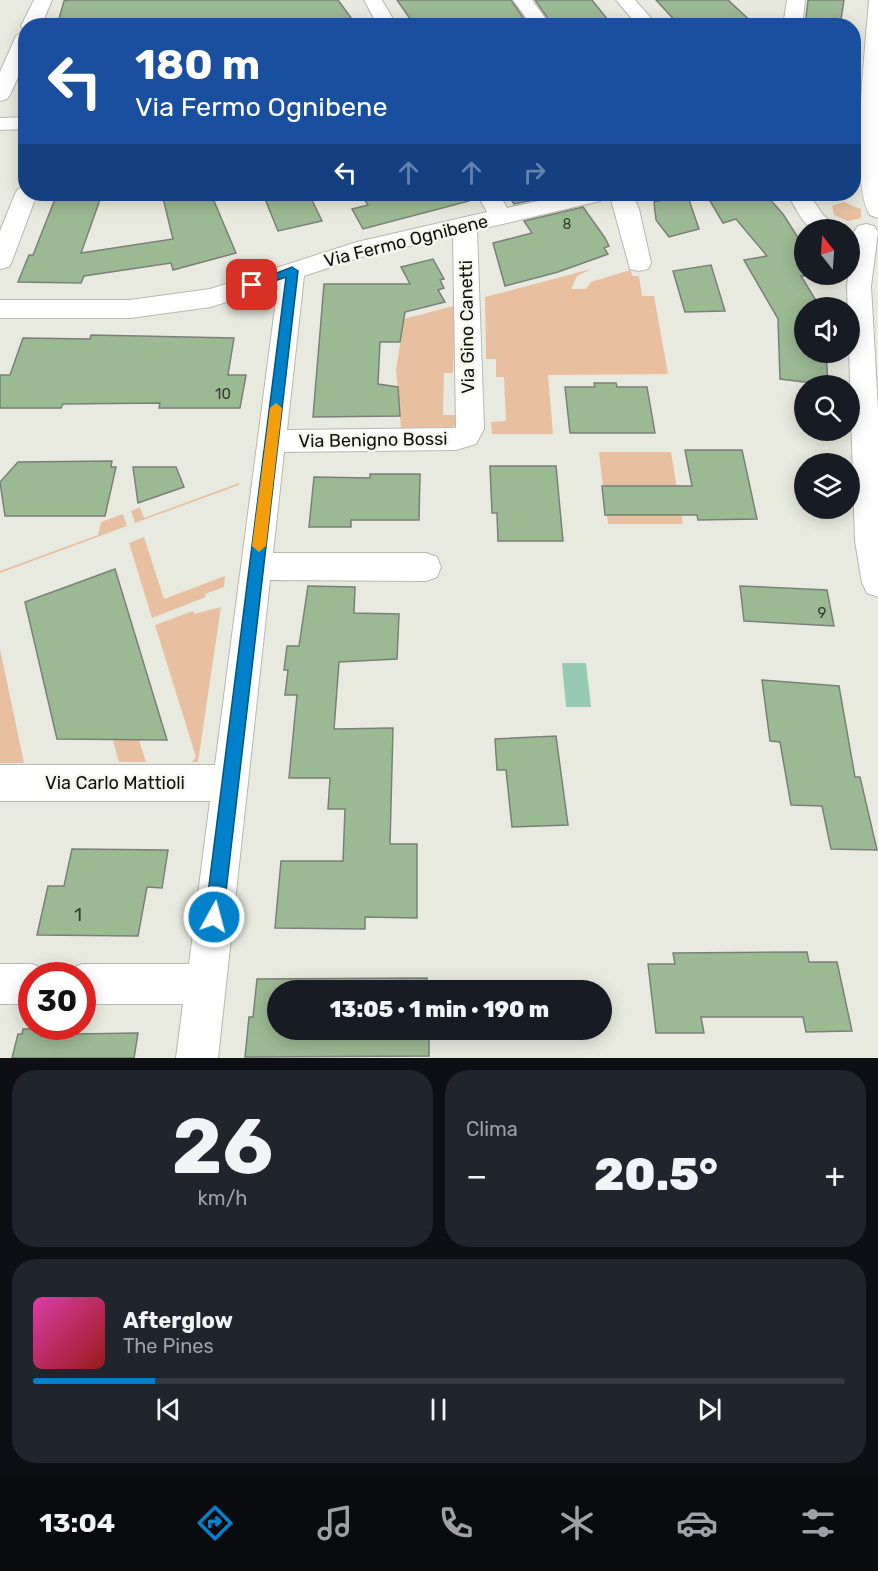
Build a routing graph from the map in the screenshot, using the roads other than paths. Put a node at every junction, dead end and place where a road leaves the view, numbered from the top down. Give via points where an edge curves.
1 (43, 0) edge
2 (373, 0) edge
3 (522, 0) edge
4 (625, 0) edge
5 (796, 0) edge
6 (878, 0) edge
7 (35, 18) edge
8 (383, 18) edge
9 (536, 18) edge
10 (638, 18) edge
11 (793, 18) edge
12 (18, 57) edge
13 (0, 95) edge
14 (18, 123) edge
15 (0, 124) edge
16 (870, 152) junction
17 (861, 166) edge
18 (23, 201) edge
19 (492, 201) edge
20 (571, 201) edge
21 (624, 201) edge
22 (809, 201) edge
23 (859, 201) edge
24 (502, 218) junction
25 (815, 219) edge
26 (869, 221) edge
27 (465, 226) junction
28 (860, 254) edge
29 (0, 261) edge
30 (639, 263) dead end
31 (292, 271) junction
32 (855, 285) edge
33 (0, 309) edge
34 (470, 429) joint
35 (272, 441) junction
36 (874, 541) edge
37 (256, 566) junction
38 (426, 567) dead end
39 (878, 583) edge
40 (0, 783) edge
41 (230, 783) junction
42 (0, 984) edge
43 (18, 984) edge
44 (96, 984) edge
45 (206, 984) junction
46 (196, 1058) edge

1 - 7 street
2 - 8 street
3 - 9 street
4 - 10 street
5 - 11 street
6 - 16 street
12 - 13 street
14 - 15 street
16 - 17 street
16 - 26 street
18 - 29 street
19 - 24 street
20 - 24 street, Via Fermo Ognibene
21 - 30 street
22 - 25 street
23 - 26 street
24 - 27 street, Via Fermo Ognibene
26 - 28 street
27 - 31 street, Via Fermo Ognibene via 357,250
27 - 34 street, Via Gino Canetti
31 - 33 street, Via Fermo Ognibene via 211,298 130,309
31 - 35 street
32 - 36 street
34 - 35 street, Via Benigno Bossi via 466,436 456,439
35 - 37 street
36 - 39 street
37 - 38 street
37 - 41 street
40 - 41 street, Via Carlo Mattioli
41 - 45 street
42 - 43 street
44 - 45 street
45 - 46 street

